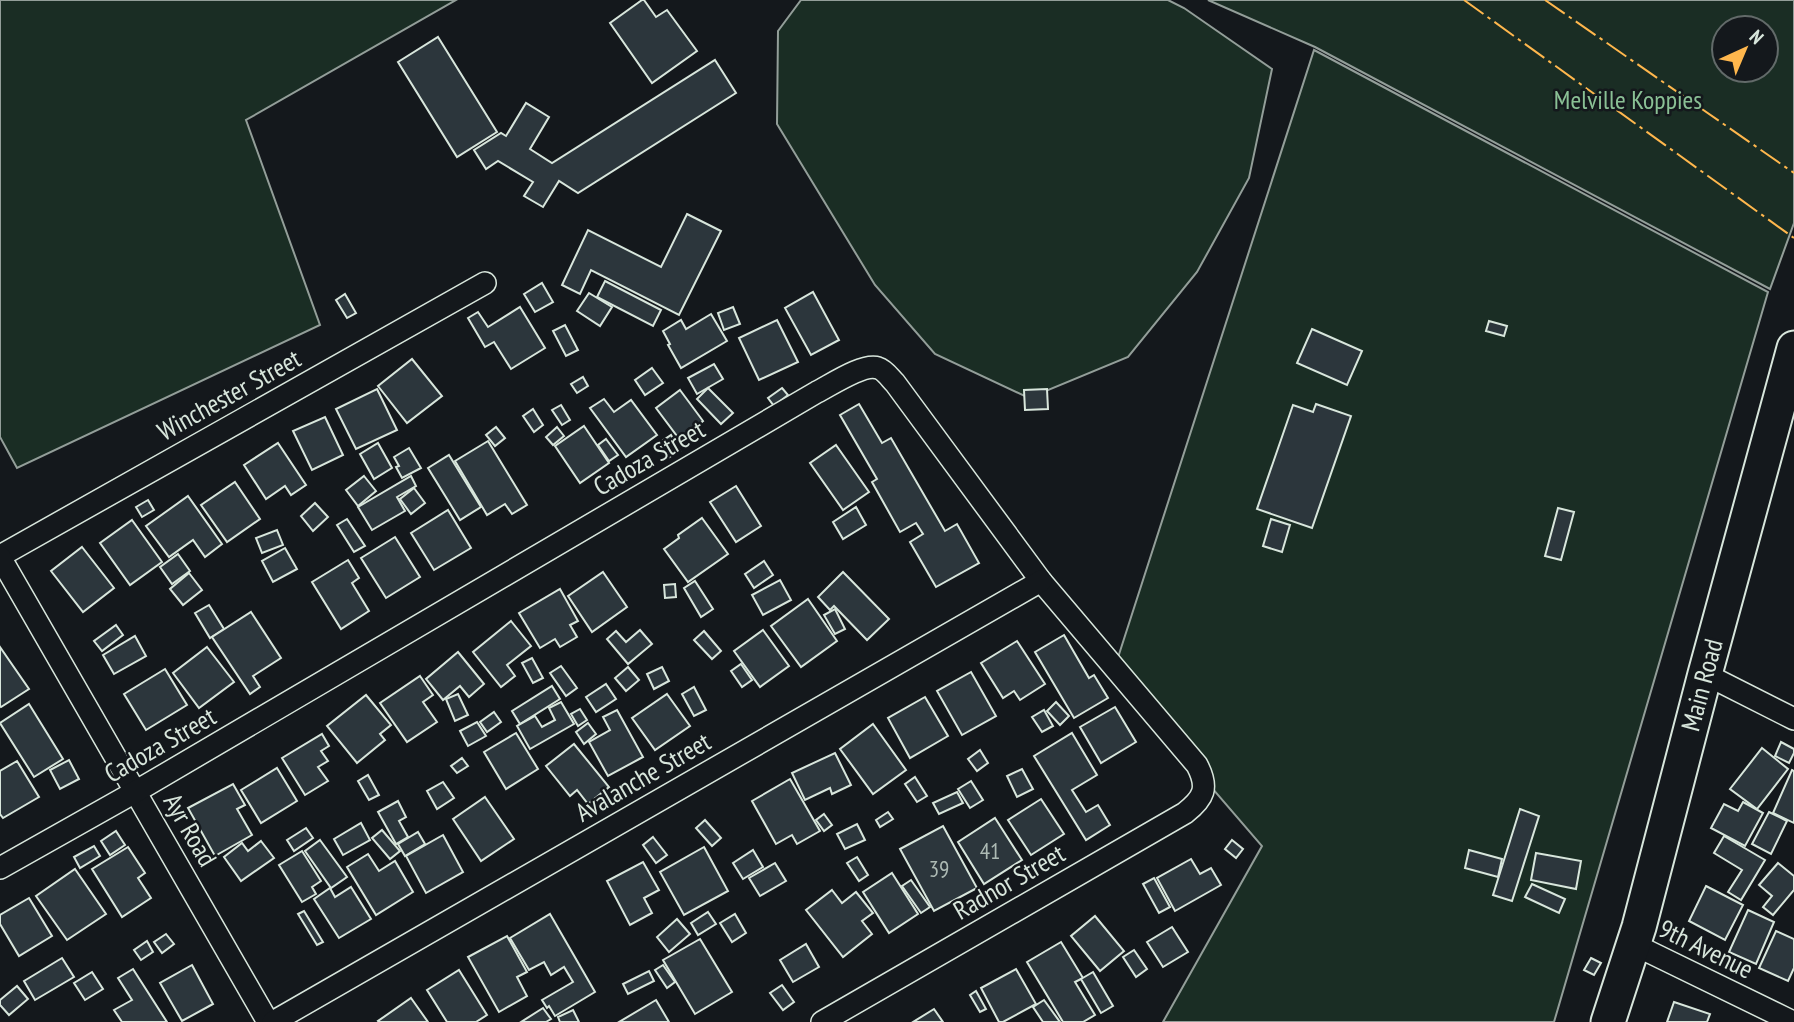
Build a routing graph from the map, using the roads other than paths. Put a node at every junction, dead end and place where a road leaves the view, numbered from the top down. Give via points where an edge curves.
1 (485, 283) dead end
2 (1794, 348) edge
3 (1794, 432) edge
4 (0, 556) edge
5 (1041, 581) junction
6 (1713, 679) junction
7 (1794, 719) edge
8 (1203, 775) joint
9 (135, 792) junction
10 (0, 868) edge
11 (1641, 948) junction
12 (268, 1022) edge
13 (274, 1022) edge
14 (822, 1022) edge
15 (1608, 1022) edge
16 (1627, 1022) edge
17 (1793, 1022) edge

1 - 4 street, Winchester Street
2 - 6 main road, Main Road
3 - 6 main road, Main Road via 1740,611
4 - 9 street, Ayr Road
5 - 8 street, Cadoza Street
5 - 9 street, Cadoza Street via 895,383 876,367 863,368
5 - 13 street, Avalanche Street
6 - 7 street
6 - 11 main road, Main Road
8 - 14 street, Radnor Street via 1202,796 1185,813
9 - 10 street, Cadoza Street
9 - 12 street, Ayr Road
11 - 15 main road, Main Road
11 - 16 main road, Main Road
11 - 17 street, 9th Avenue

